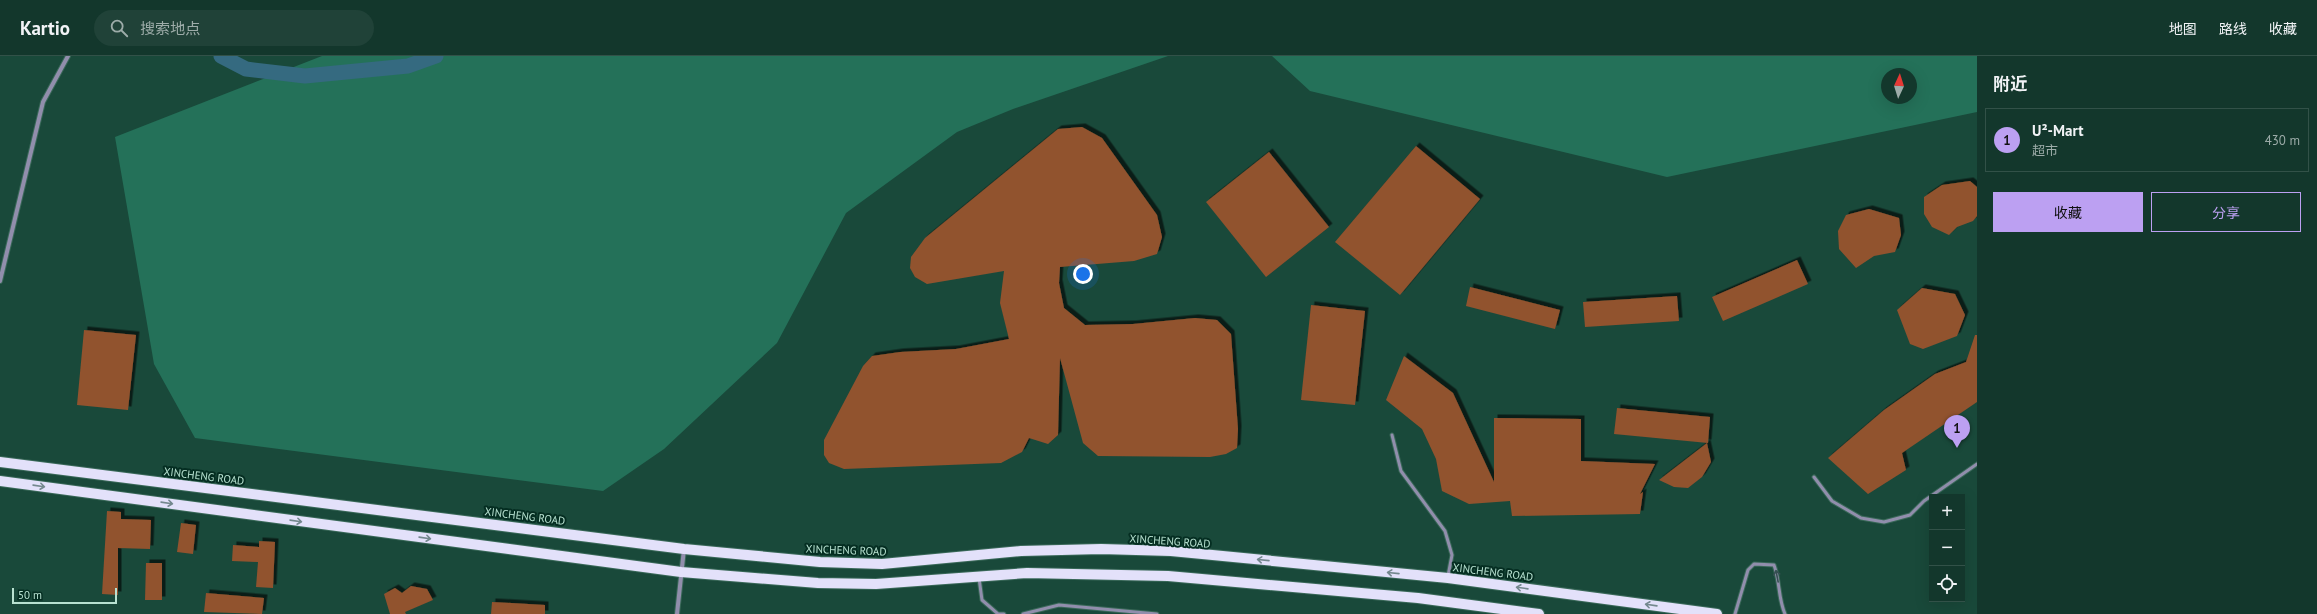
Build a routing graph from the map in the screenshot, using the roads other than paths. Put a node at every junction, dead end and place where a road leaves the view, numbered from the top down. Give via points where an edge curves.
1 (68, 56) edge
2 (0, 281) edge
3 (1392, 435) dead end
4 (0, 462) edge
5 (1977, 464) edge
6 (1814, 477) dead end
7 (0, 481) edge
8 (684, 549) junction
9 (681, 572) junction
10 (979, 578) junction
11 (1448, 578) junction
12 (677, 614) edge
13 (1004, 614) edge
14 (1023, 614) edge
15 (1157, 614) edge
16 (1536, 614) edge
17 (1717, 614) edge
18 (1735, 614) edge
19 (1785, 614) edge

1 - 2 street via 43,102
3 - 11 lane via 1401,471 1445,531 1452,555
4 - 8 main road, XINCHENG ROAD
5 - 6 lane via 1924,501 1910,515 1884,522 1861,518 1832,501
7 -> 9 main road
8 - 9 street
11 -> 8 main road, XINCHENG ROAD via 1148,550 1021,551 882,564 820,562
9 - 10 main road via 818,583 876,584
9 - 12 street
10 - 13 lane via 982,600 998,614
10 - 16 main road via 1027,573 1168,576 1418,598
17 -> 11 main road, XINCHENG ROAD
14 - 15 lane via 1059,605
19 -> 18 lane via 1780,603 1774,565 1765,563 1754,564 1748,570

